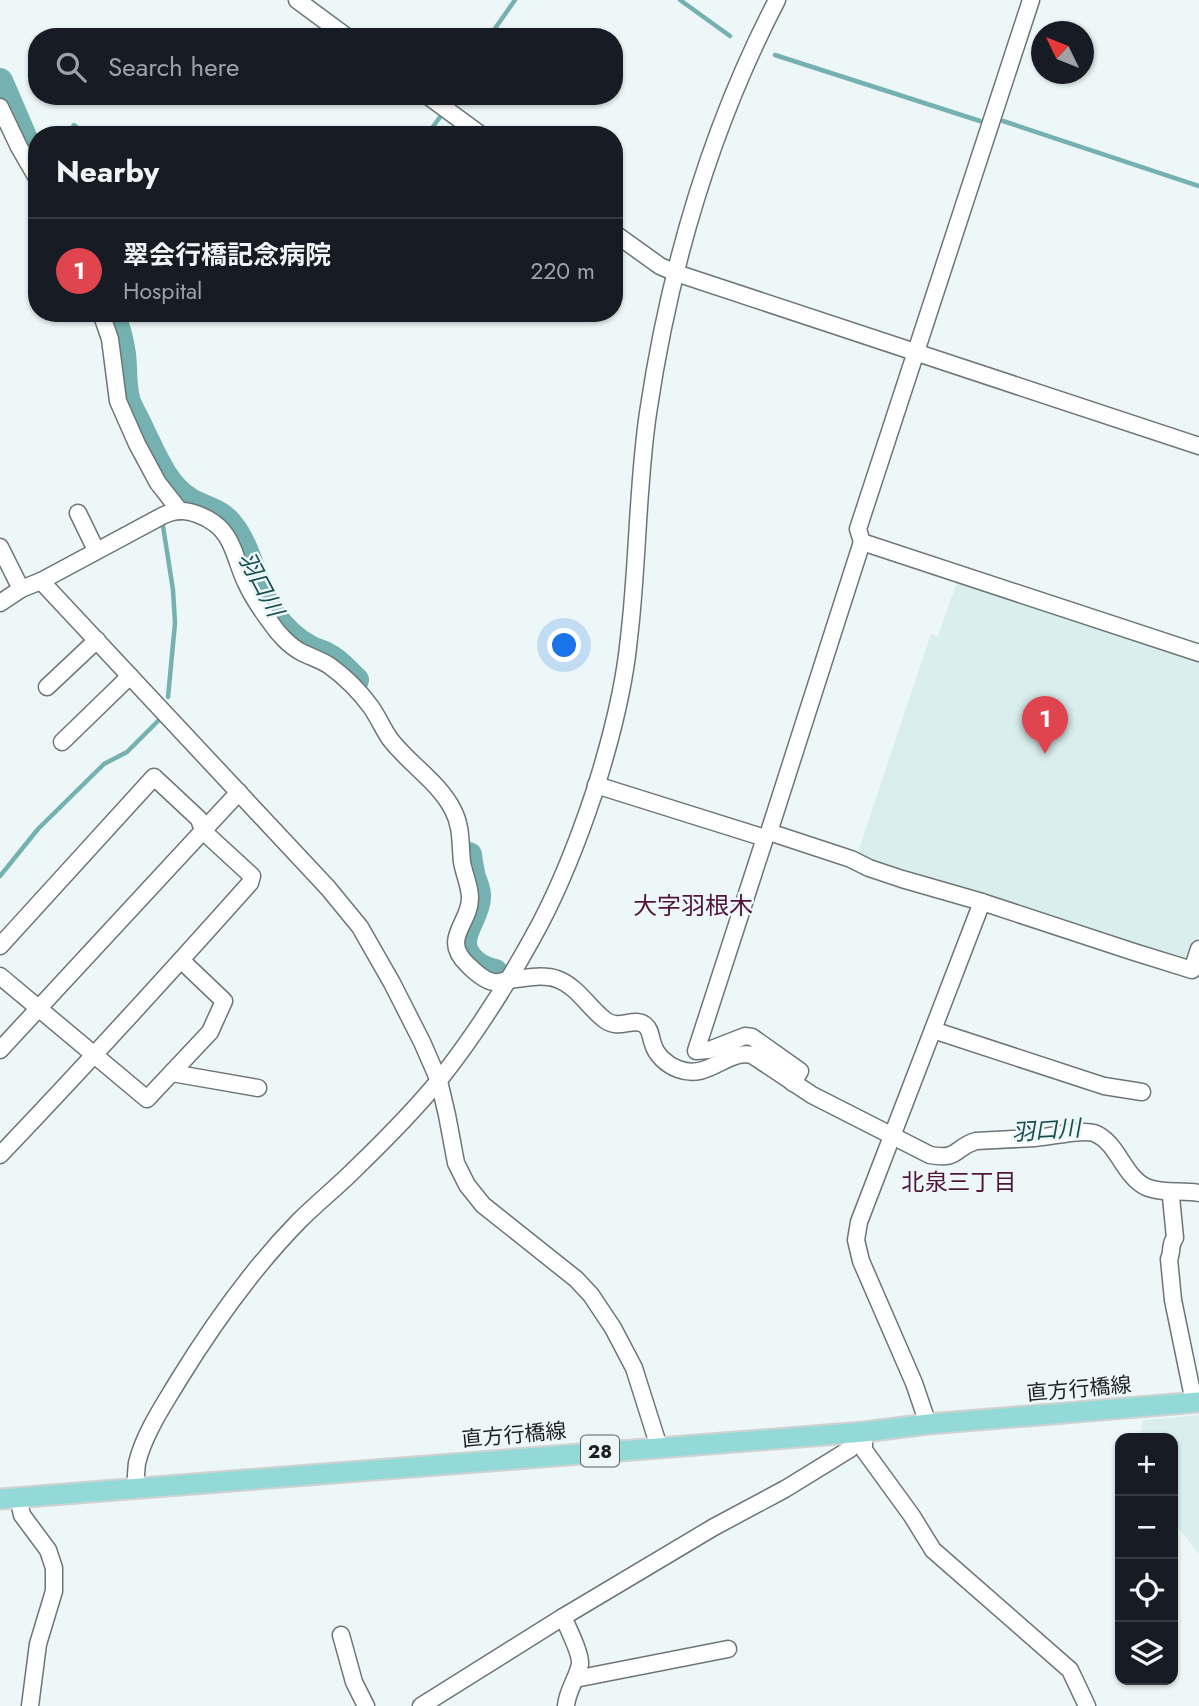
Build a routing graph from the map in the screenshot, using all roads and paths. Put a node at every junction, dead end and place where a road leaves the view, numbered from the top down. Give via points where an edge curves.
1 (297, 0) edge
2 (777, 0) edge
3 (1031, 0) edge
4 (335, 28) edge
5 (440, 105) edge
6 (0, 107) edge
7 (469, 126) edge
8 (28, 162) edge
9 (623, 239) edge
10 (676, 274) junction
11 (104, 322) edge
12 (914, 353) junction
13 (1199, 446) edge
14 (180, 510) junction
15 (78, 513) dead end
16 (862, 541) junction
17 (0, 547) edge
18 (96, 550) junction
19 (41, 581) junction
20 (21, 589) junction
21 (0, 603) edge
22 (97, 640) junction
23 (1199, 653) edge
24 (130, 676) junction
25 (47, 687) dead end
26 (62, 742) dead end
27 (596, 785) junction
28 (239, 793) junction
29 (204, 831) junction
30 (767, 835) junction
31 (982, 902) junction
32 (0, 946) edge
33 (1199, 949) edge
34 (181, 960) junction
35 (0, 976) edge
36 (509, 980) junction
37 (39, 1008) junction
38 (933, 1030) junction
39 (0, 1050) edge
40 (95, 1055) junction
41 (172, 1073) junction
42 (439, 1081) junction
43 (793, 1083) junction
44 (258, 1088) dead end
45 (1142, 1092) dead end
46 (892, 1137) junction
47 (0, 1155) edge
48 (1199, 1193) edge
49 (1171, 1197) dead end
50 (1197, 1402) edge
51 (928, 1424) junction
52 (864, 1432) junction
53 (659, 1447) junction
54 (135, 1488) junction
55 (9, 1498) edge
56 (564, 1617) junction
57 (341, 1635) dead end
58 (728, 1649) dead end
59 (575, 1679) junction
60 (30, 1706) edge
61 (366, 1706) edge
62 (421, 1706) edge
63 (566, 1706) edge
64 (1087, 1706) edge

1 - 4 street
2 - 10 street via 711,152
3 - 12 street
5 - 7 street
6 - 8 street
9 - 10 street
10 - 12 street
10 - 27 street via 648,417 629,644 612,736
11 - 14 street via 118,401 158,483
12 - 13 street
12 - 16 street via 858,529
14 - 18 street
14 - 36 street via 214,523 227,535 246,584 270,623 300,651 329,666 352,686 390,739 453,810 471,895 456,947 478,974 494,982
15 - 18 street
16 - 23 street
16 - 30 street
17 - 20 street
18 - 19 street
19 - 20 street
19 - 22 street
20 - 21 street
22 - 24 street
22 - 25 street
24 - 26 street
24 - 28 street
27 - 30 street
27 - 36 street via 553,899
28 - 29 street
28 - 42 street via 360,927
29 - 32 street via 199,819 154,777
29 - 34 street via 252,876
29 - 37 street
30 - 31 street
30 - 43 street via 696,1051 752,1037 800,1072
31 - 33 street via 1192,970
31 - 38 street
34 - 40 street
34 - 41 street via 224,1001 210,1032
35 - 37 street
36 - 42 street
36 - 43 street via 556,979 606,1021 617,1026 643,1024 650,1030 656,1053 678,1070 708,1070 745,1054
37 - 39 street
37 - 40 street
38 - 45 street via 1104,1086
38 - 46 street
40 - 41 street via 147,1099
40 - 47 street
41 - 44 street
42 - 53 street via 456,1163 467,1185 483,1205 591,1295 634,1368
42 - 54 street via 353,1172 300,1220 229,1304 148,1435 137,1465
43 - 46 street
46 - 48 street via 943,1157 976,1141 1091,1132 1112,1148 1139,1183 1158,1191
46 - 51 street via 856,1240
49 - 50 street via 1175,1238 1169,1259 1172,1300
50 - 51 main road, 直方行橋線 / 28
51 - 52 main road, 直方行橋線 / 28
52 - 53 main road, 直方行橋線 / 28
52 - 56 street via 850,1449 829,1462
52 - 64 street via 864,1450 933,1550 1070,1670
53 - 54 main road, 直方行橋線 / 28
54 - 55 main road, 直方行橋線 / 28
55 - 60 street via 48,1550 54,1568 54,1591 38,1644
56 - 59 street via 580,1661
56 - 62 street
57 - 61 street
58 - 59 street
59 - 63 street

